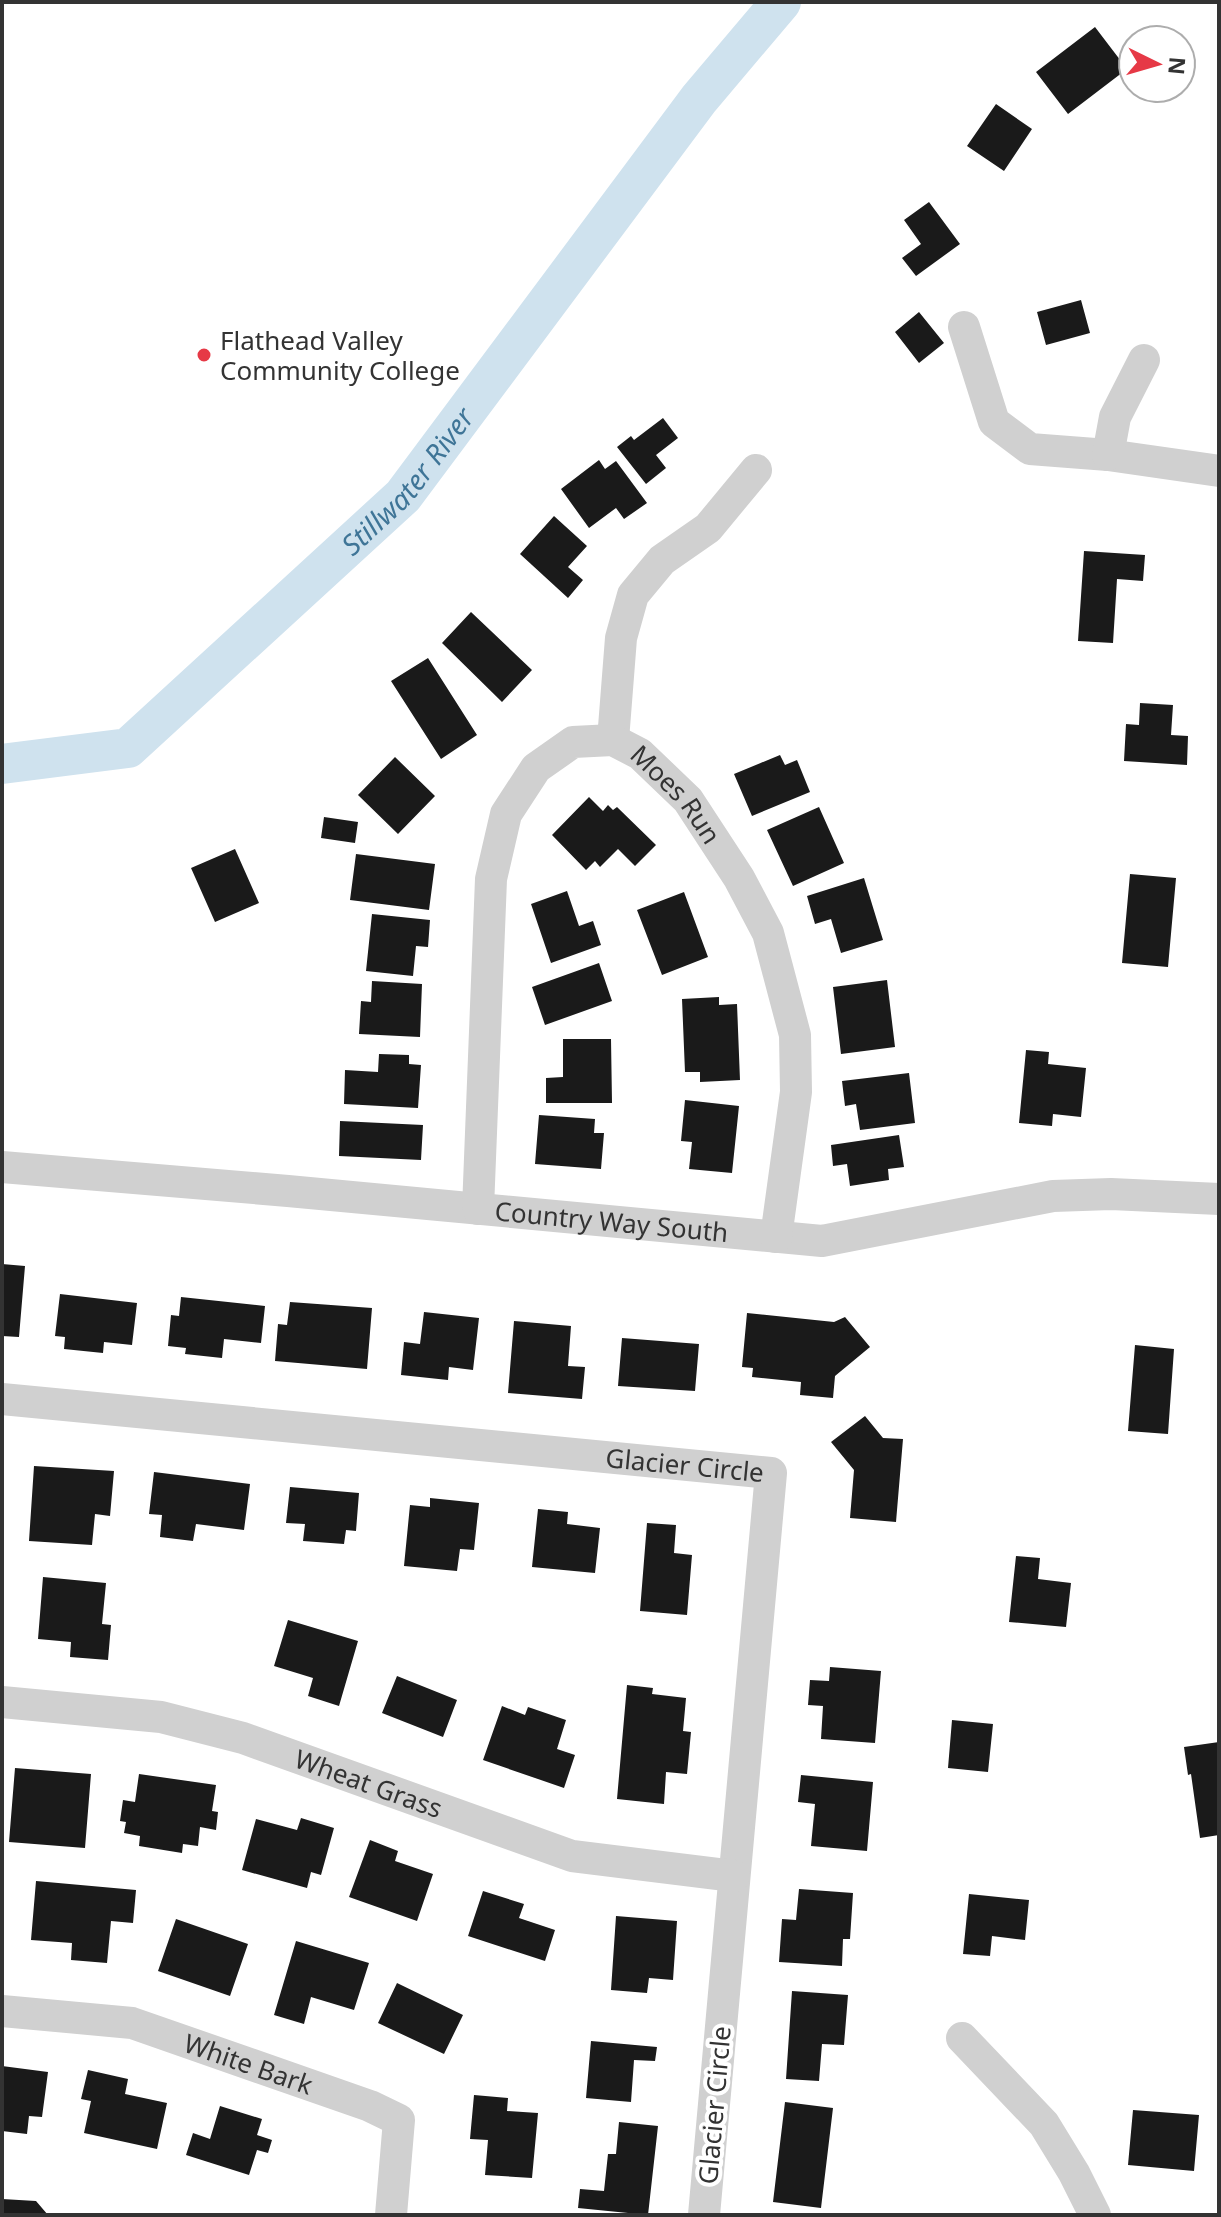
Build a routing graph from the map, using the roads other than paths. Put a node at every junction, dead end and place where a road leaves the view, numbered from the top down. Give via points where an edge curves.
1 (964, 327) dead end
2 (1144, 360) dead end
3 (1108, 455) junction
4 (756, 470) dead end
5 (1219, 471) edge
6 (613, 740) junction
7 (2, 1167) edge
8 (1219, 1199) edge
9 (478, 1209) junction
10 (776, 1237) junction
11 (2, 1399) edge
12 (2, 1702) edge
13 (734, 1876) junction
14 (2, 2011) edge
15 (962, 2038) dead end
16 (391, 2215) edge
17 (704, 2215) edge
18 (1095, 2215) edge

1 - 3 street via 994,422 1030,449
2 - 3 street via 1115,417
3 - 5 street
4 - 6 street via 708,528 662,560 633,595 621,638
6 - 9 street, Moes Run via 573,742 536,768 506,814 491,879
6 - 10 street, Moes Run via 640,754 688,800 768,933 795,1035 796,1092
7 - 9 street, Country Way South
8 - 10 street, Country Way South via 1053,1196 822,1241
9 - 10 street, Country Way South
11 - 13 street, Glacier Circle via 771,1473
12 - 13 street, Wheat Grass via 161,1717 243,1738 572,1856
13 - 17 street, Glacier Circle
14 - 16 street, White Bark via 132,2023 399,2120
15 - 18 street via 1044,2124

